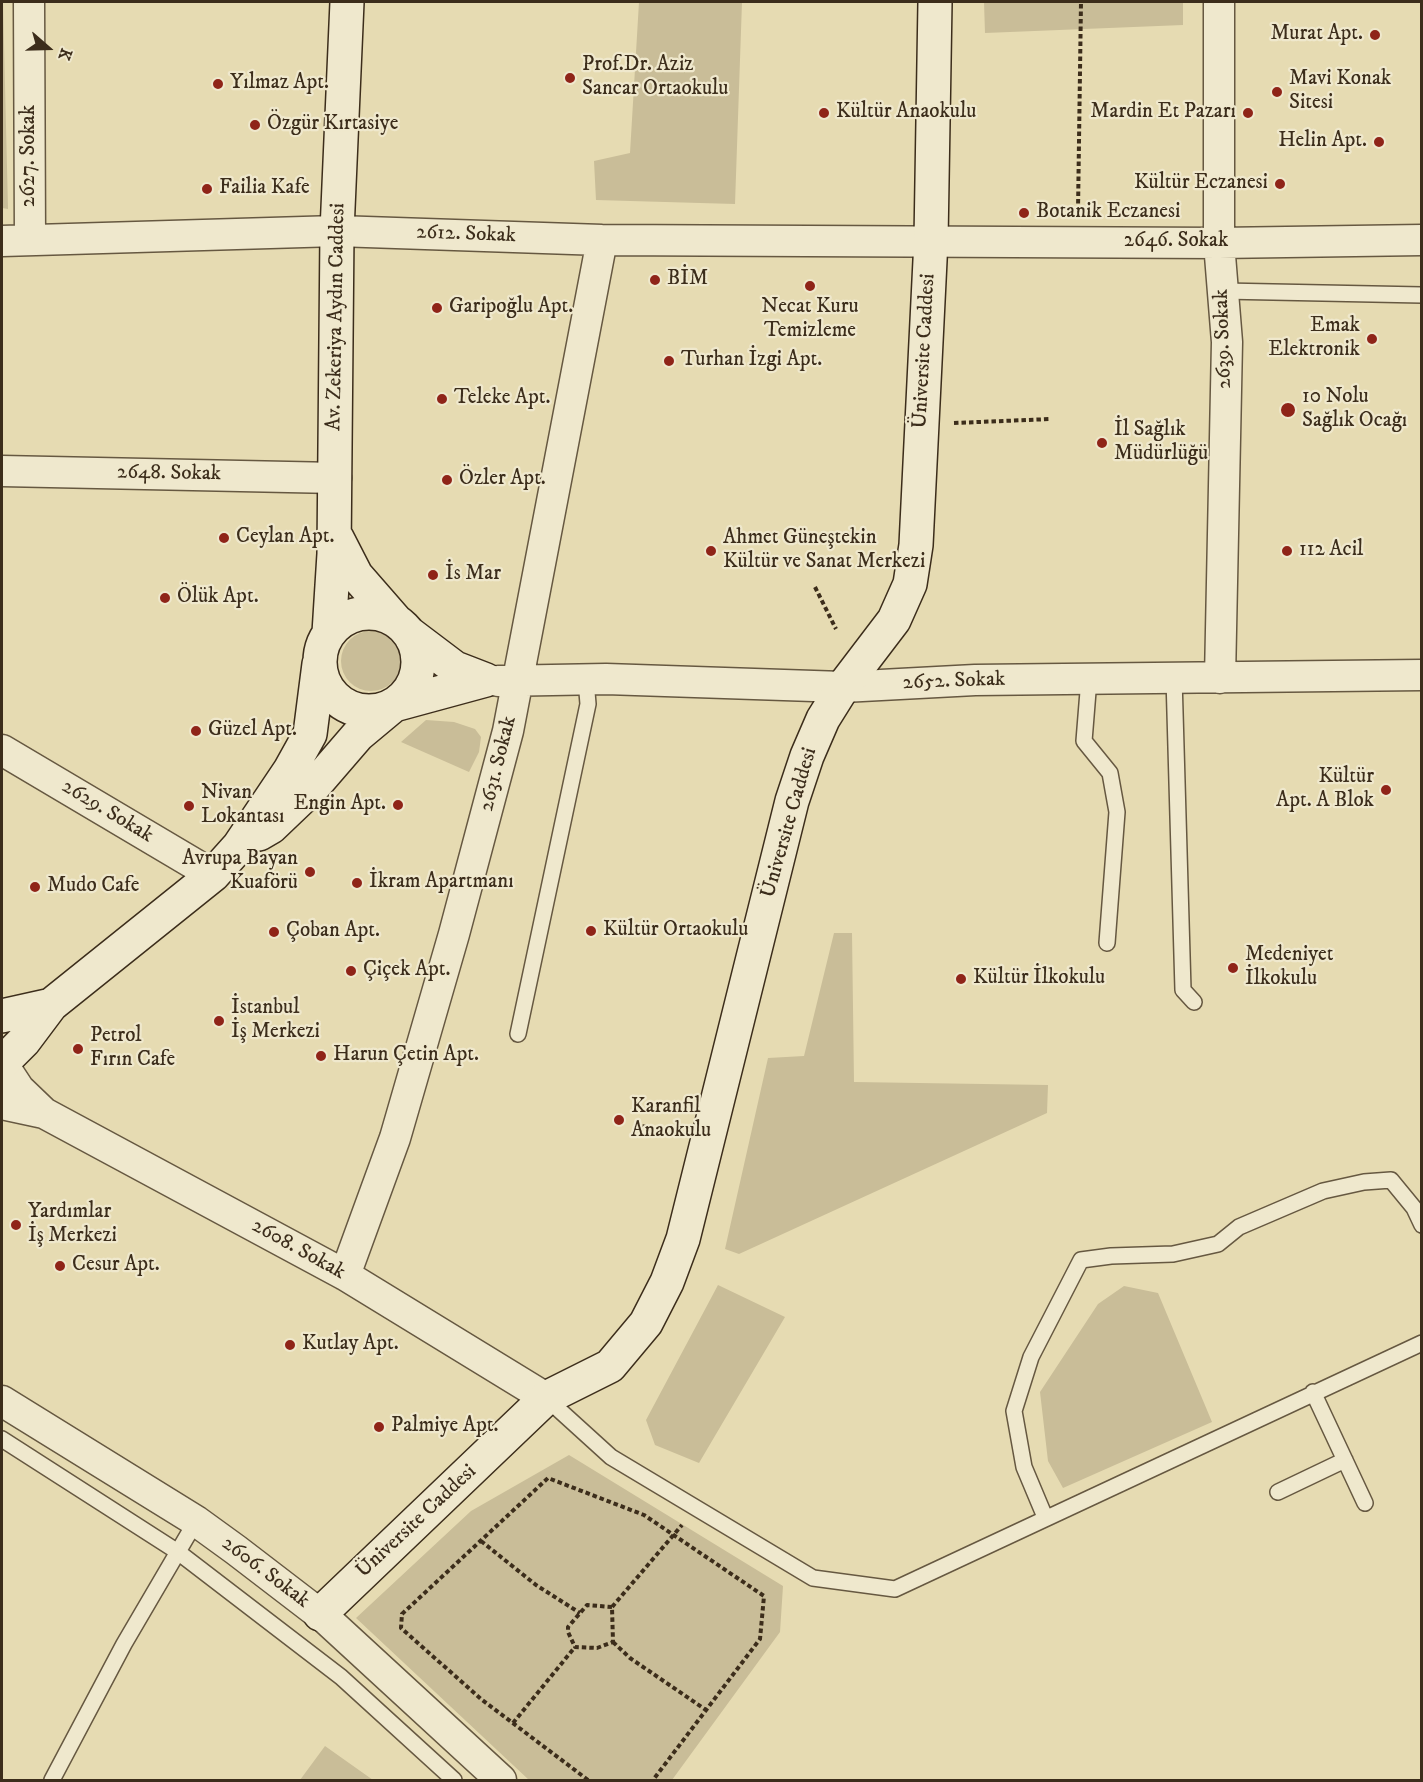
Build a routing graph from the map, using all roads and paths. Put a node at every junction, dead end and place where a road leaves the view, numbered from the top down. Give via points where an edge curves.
1 (28, 2) edge
2 (347, 2) edge
3 (935, 2) edge
4 (1081, 2) edge
5 (1219, 2) edge
6 (337, 231) junction
7 (16, 240) edge
8 (602, 240) junction
9 (931, 240) junction
10 (1422, 240) edge
11 (1077, 243) junction
12 (1219, 243) junction
13 (1223, 291) junction
14 (1422, 296) edge
15 (1051, 418) dead end
16 (921, 424) junction
17 (2, 471) edge
18 (336, 478) junction
19 (334, 533) junction
20 (815, 587) dead end
21 (404, 628) junction
22 (836, 630) dead end
23 (329, 633) junction
24 (319, 664) junction
25 (1422, 675) edge
26 (1174, 678) junction
27 (1220, 678) junction
28 (1089, 679) junction
29 (586, 680) junction
30 (502, 681) junction
31 (843, 687) junction
32 (394, 705) junction
33 (2, 750) edge
34 (240, 846) junction
35 (213, 875) junction
36 (1107, 943) dead end
37 (1194, 1002) dead end
38 (51, 1005) junction
39 (2, 1016) edge
40 (518, 1034) dead end
41 (2, 1063) edge
42 (2, 1104) edge
43 (44, 1113) junction
44 (635, 1125) dead end
45 (708, 1138) junction
46 (1422, 1225) edge
47 (345, 1275) junction
48 (1422, 1343) edge
49 (1313, 1392) junction
50 (546, 1398) junction
51 (2, 1401) edge
52 (2, 1439) edge
53 (1345, 1460) junction
54 (1278, 1492) dead end
55 (1365, 1503) dead end
56 (693, 1506) junction
57 (1046, 1517) junction
58 (196, 1521) junction
59 (675, 1536) junction
60 (481, 1540) junction
61 (178, 1552) junction
62 (612, 1607) junction
63 (580, 1613) junction
64 (320, 1614) junction
65 (613, 1642) junction
66 (576, 1647) junction
67 (706, 1710) junction
68 (513, 1723) junction
69 (52, 1780) edge
70 (454, 1780) edge
71 (501, 1780) edge
72 (588, 1780) edge
73 (653, 1780) edge

1 - 7 street, 2627. Sokak
2 - 6 street, Av. Zekeriya Aydın Caddesi
3 - 9 street, Üniversite Caddesi
4 - 11 path
5 - 12 street, 2639. Sokak
6 - 7 street, 2612. Sokak
6 - 8 street, 2612. Sokak
6 - 18 street, Av. Zekeriya Aydın Caddesi
8 - 9 street, 2612. Sokak
8 - 30 street, 2631. Sokak
9 - 11 street, 2646. Sokak
9 - 16 street, Üniversite Caddesi
10 - 12 street, 2646. Sokak
11 - 12 street, 2646. Sokak
12 - 13 street, 2639. Sokak
13 - 14 lane
13 - 27 street, 2639. Sokak via 1227,342
15 - 16 path
16 - 31 street, Üniversite Caddesi via 916,546 910,584 894,620
17 - 18 street, 2648. Sokak
18 - 19 street, Av. Zekeriya Aydın Caddesi
19 - 21 street via 356,574
19 - 23 street, Av. Zekeriya Aydın Caddesi
20 - 22 path
21 - 23 street via 385,615 370,613 354,615
21 - 30 street via 455,668
21 - 32 street via 416,649 418,664 415,680
23 - 24 street
24 - 32 street via 327,688 345,706 378,711
24 - 34 street via 310,734
25 - 27 street, 2652. Sokak
26 - 27 street, 2652. Sokak
26 - 28 street, 2652. Sokak
26 - 37 lane via 1183,990
28 - 31 street, 2652. Sokak
28 - 36 lane via 1084,741 1110,773 1117,812
29 - 30 street, 2652. Sokak
29 - 31 street, 2652. Sokak
29 - 40 lane via 588,704
30 - 32 street
30 - 47 street, 2631. Sokak via 508,731 395,1138
31 - 45 street, Üniversite Caddesi via 823,719 792,801
32 - 34 street via 358,735 314,786 271,827
33 - 35 street, 2629. Sokak
34 - 35 street
35 - 38 street
38 - 39 street
38 - 41 street
41 - 43 street via 19,1089
42 - 43 street
43 - 47 street, 2608. Sokak
44 - 45 path
45 - 50 street, Üniversite Caddesi via 683,1239 646,1323 610,1366
46 - 57 lane via 1414,1208 1391,1180 1364,1182 1323,1191 1239,1227 1218,1244 1173,1254 1080,1260 1031,1357 1014,1411 1024,1467
47 - 50 street, 2608. Sokak
48 - 49 lane
49 - 53 lane
49 - 57 lane
50 - 56 lane via 611,1457
50 - 64 street, Üniversite Caddesi
51 - 58 street, 2606. Sokak
52 - 61 lane
53 - 54 lane
53 - 55 lane
56 - 57 lane via 813,1578 895,1589
56 - 59 path
58 - 61 lane
58 - 64 street, 2606. Sokak
59 - 60 path via 644,1515 548,1478
59 - 62 path
59 - 67 path via 764,1596 760,1639
60 - 63 path via 536,1585
60 - 68 path via 402,1614 401,1628
61 - 69 lane
61 - 70 lane via 341,1677
62 - 63 path via 587,1605
62 - 65 path
63 - 66 path via 568,1627
64 - 71 street, 2606. Sokak
65 - 66 path via 597,1648
65 - 67 path
66 - 68 path
67 - 73 path
68 - 72 path

